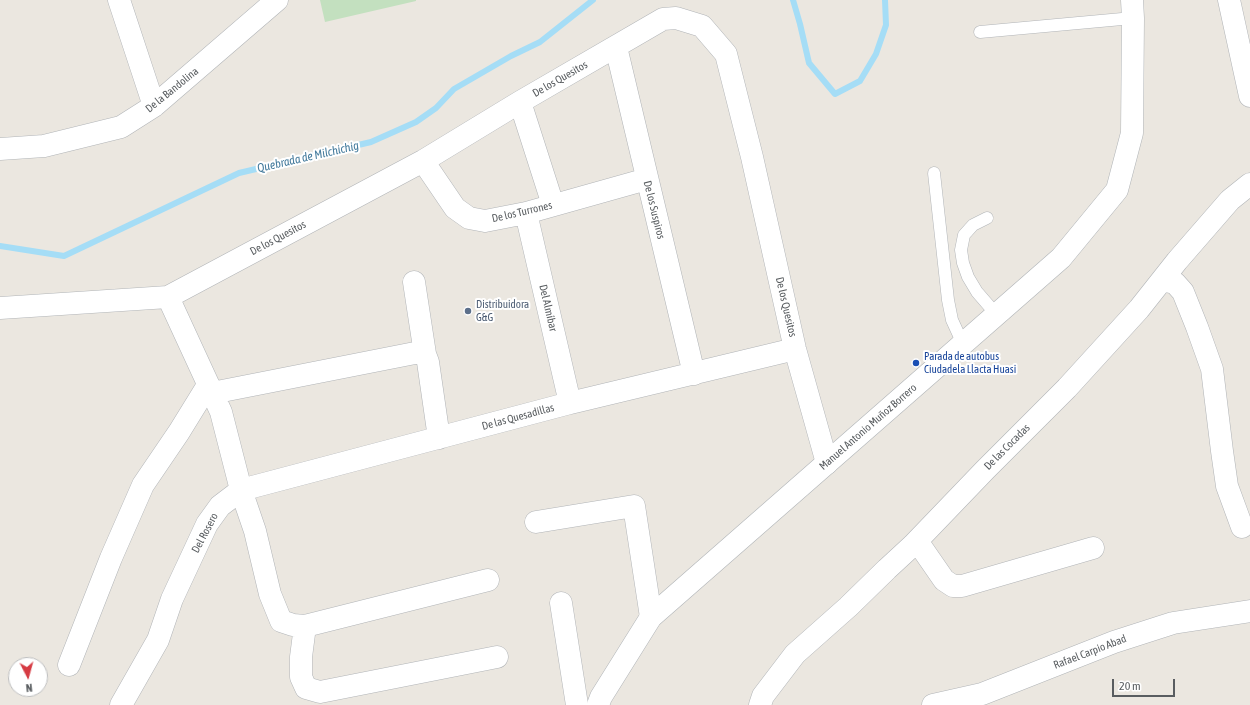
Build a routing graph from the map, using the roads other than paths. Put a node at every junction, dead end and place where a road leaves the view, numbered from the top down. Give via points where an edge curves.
1 (119, 0) edge
2 (277, 0) edge
3 (1229, 0) edge
4 (1133, 9) edge
5 (980, 32) dead end
6 (616, 47) junction
7 (1250, 96) edge
8 (520, 102) junction
9 (154, 106) junction
10 (0, 149) edge
11 (423, 161) junction
12 (934, 173) dead end
13 (647, 179) junction
14 (1250, 184) edge
15 (553, 205) junction
16 (526, 213) junction
17 (987, 218) dead end
18 (1162, 280) junction
19 (414, 282) dead end
20 (168, 297) junction
21 (0, 308) edge
22 (996, 314) junction
23 (963, 344) junction
24 (796, 349) junction
25 (425, 354) junction
26 (694, 374) junction
27 (210, 389) junction
28 (570, 403) junction
29 (439, 438) junction
30 (827, 463) junction
31 (241, 490) junction
32 (536, 522) dead end
33 (1242, 527) dead end
34 (917, 541) junction
35 (1093, 548) dead end
36 (488, 580) dead end
37 (561, 603) dead end
38 (1250, 611) edge
39 (652, 617) junction
40 (305, 626) junction
41 (497, 657) dead end
42 (69, 665) dead end
43 (121, 705) edge
44 (577, 705) edge
45 (598, 705) edge
46 (760, 705) edge
47 (933, 705) edge

1 - 9 street
2 - 9 street, De la Bandolina
3 - 7 street
4 - 5 lane
4 - 22 street, Manuel Antonio Muñoz Borrero via 1132,133 1117,190 1061,258
6 - 8 street, De los Quesitos
6 - 13 street, De los Suspiros
6 - 24 street, De los Quesitos via 663,19 676,18 702,26 726,54
8 - 11 street, De los Quesitos
8 - 15 street
9 - 10 street, De la Bandolina via 121,127 44,146
11 - 16 street, De los Turrones via 455,208 469,218 485,221
11 - 20 street, De los Quesitos
12 - 23 lane via 948,300 952,320
13 - 15 street, De los Turrones
13 - 26 street, De los Suspiros
14 - 18 street, De las Cocadas via 1230,200
15 - 16 street, De los Turrones
16 - 28 street, Del Almíbar
17 - 22 lane via 973,225 964,235 960,250 968,277
18 - 33 street via 1175,283 1184,292 1212,369 1227,486
18 - 34 street, De las Cocadas via 1067,388
19 - 25 street
20 - 21 street, De los Quesitos
20 - 27 street
22 - 23 street, Manuel Antonio Muñoz Borrero
23 - 30 street, Manuel Antonio Muñoz Borrero
24 - 26 street, De las Quesadillas
24 - 30 street, De los Quesitos
25 - 27 street via 420,352
25 - 29 street
26 - 28 street, De las Quesadillas
27 - 31 street via 220,412
27 - 42 street via 142,485
28 - 29 street, De las Quesadillas
29 - 31 street, De las Quesadillas
30 - 39 street, Manuel Antonio Muñoz Borrero
31 - 40 street via 255,531 270,594 281,621
31 - 43 street, Del Rosero via 220,506 208,524 172,599 158,640
32 - 39 street via 634,506
34 - 35 street via 944,580 953,586 962,586
34 - 46 street, De las Cocadas via 795,654 763,696
36 - 40 street
37 - 44 street
38 - 47 street, Rafael Carpio Abad via 1172,623 1114,642 982,694
39 - 45 street, Manuel Antonio Muñoz Borrero
40 - 41 street via 301,676 306,688 320,692

